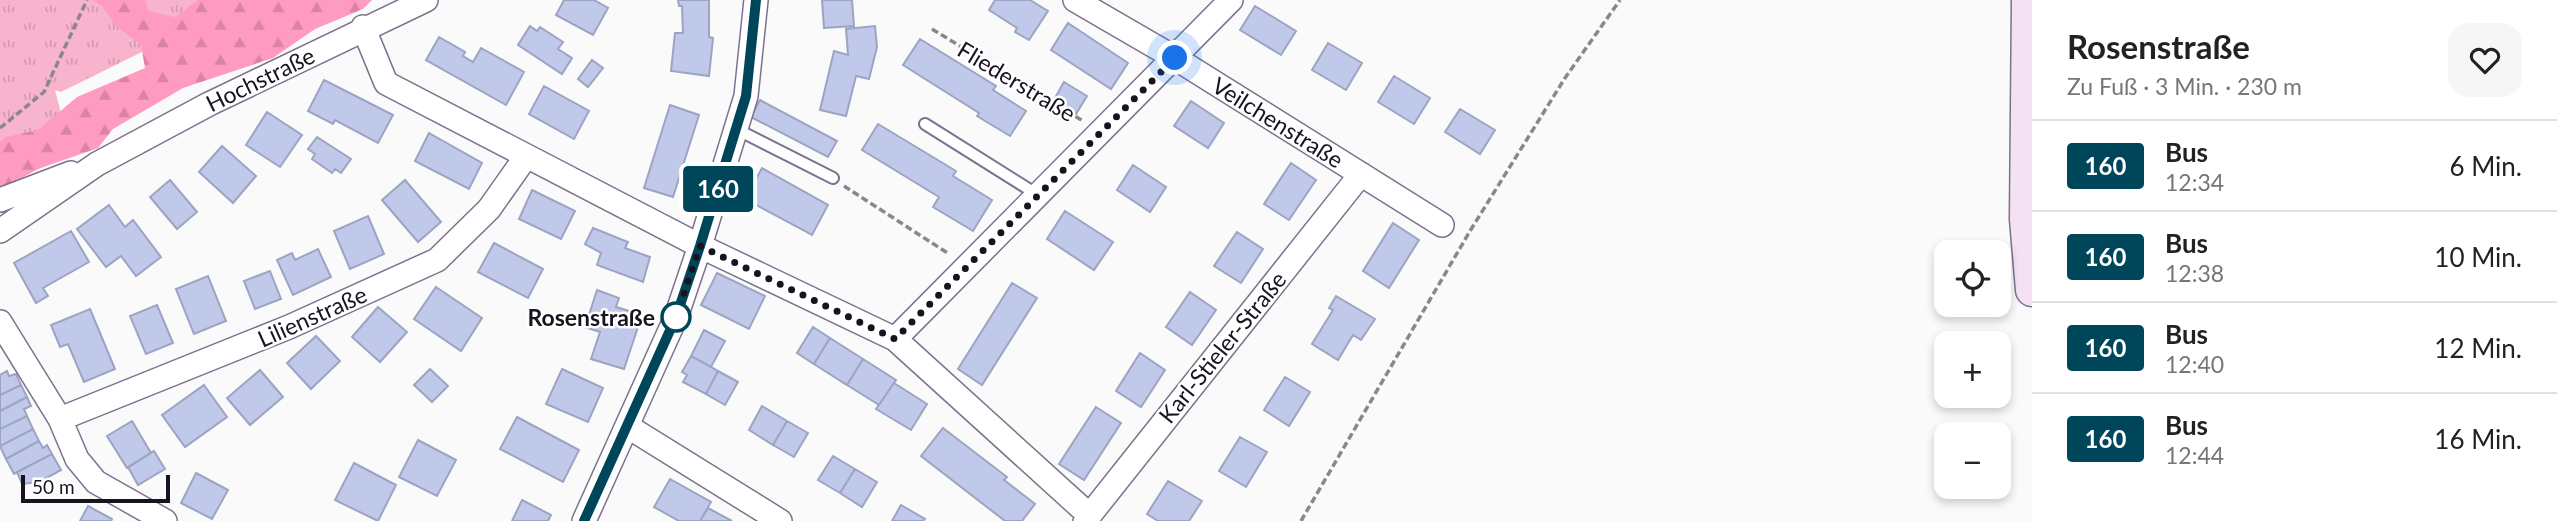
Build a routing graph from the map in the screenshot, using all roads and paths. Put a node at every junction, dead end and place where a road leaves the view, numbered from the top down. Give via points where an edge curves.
1 (87, 0) edge
2 (426, 0) edge
3 (756, 0) edge
4 (1075, 0) edge
5 (1231, 0) edge
6 (1620, 0) edge
7 (2028, 0) edge
8 (363, 27) junction
9 (932, 29) dead end
10 (1175, 58) junction
11 (925, 124) dead end
12 (0, 128) edge
13 (736, 129) junction
14 (1102, 132) junction
15 (525, 158) junction
16 (97, 164) junction
17 (1361, 174) junction
18 (833, 178) joint
19 (1038, 195) junction
20 (0, 200) edge
21 (1442, 225) dead end
22 (0, 232) edge
23 (700, 246) junction
24 (968, 266) junction
25 (2032, 290) edge
26 (0, 322) edge
27 (895, 339) junction
28 (60, 419) junction
29 (627, 426) junction
30 (1091, 519) edge
31 (165, 521) edge
32 (584, 521) edge
33 (780, 521) edge
34 (1301, 521) edge

1 - 12 path via 44,92
2 - 8 street, Hochstraße
3 - 13 street via 746,96
4 - 10 street, Veilchenstraße
5 - 10 street, Fliederstraße
6 - 34 path via 1531,130
7 - 25 main road via 2026,219
8 - 15 street via 386,83
8 - 16 street, Hochstraße
9 - 14 path, Fliederstraße
10 - 14 street, Fliederstraße
10 - 17 street, Veilchenstraße
11 - 19 lane
13 - 18 lane
13 - 23 street
14 - 19 street, Fliederstraße
15 - 23 street
15 - 28 street, Lilienstraße via 489,209 437,260 289,327
16 - 20 street, Hochstraße
16 - 22 street, Hochstraße
17 - 21 street, Veilchenstraße
17 - 30 street, Karl-Stieler-Straße
18 - 24 path
19 - 24 street, Fliederstraße
23 - 27 street
23 - 29 street via 676,317
24 - 27 street, Fliederstraße
26 - 28 street
27 - 30 street
28 - 31 street via 78,459 96,482
29 - 32 street
29 - 33 street

